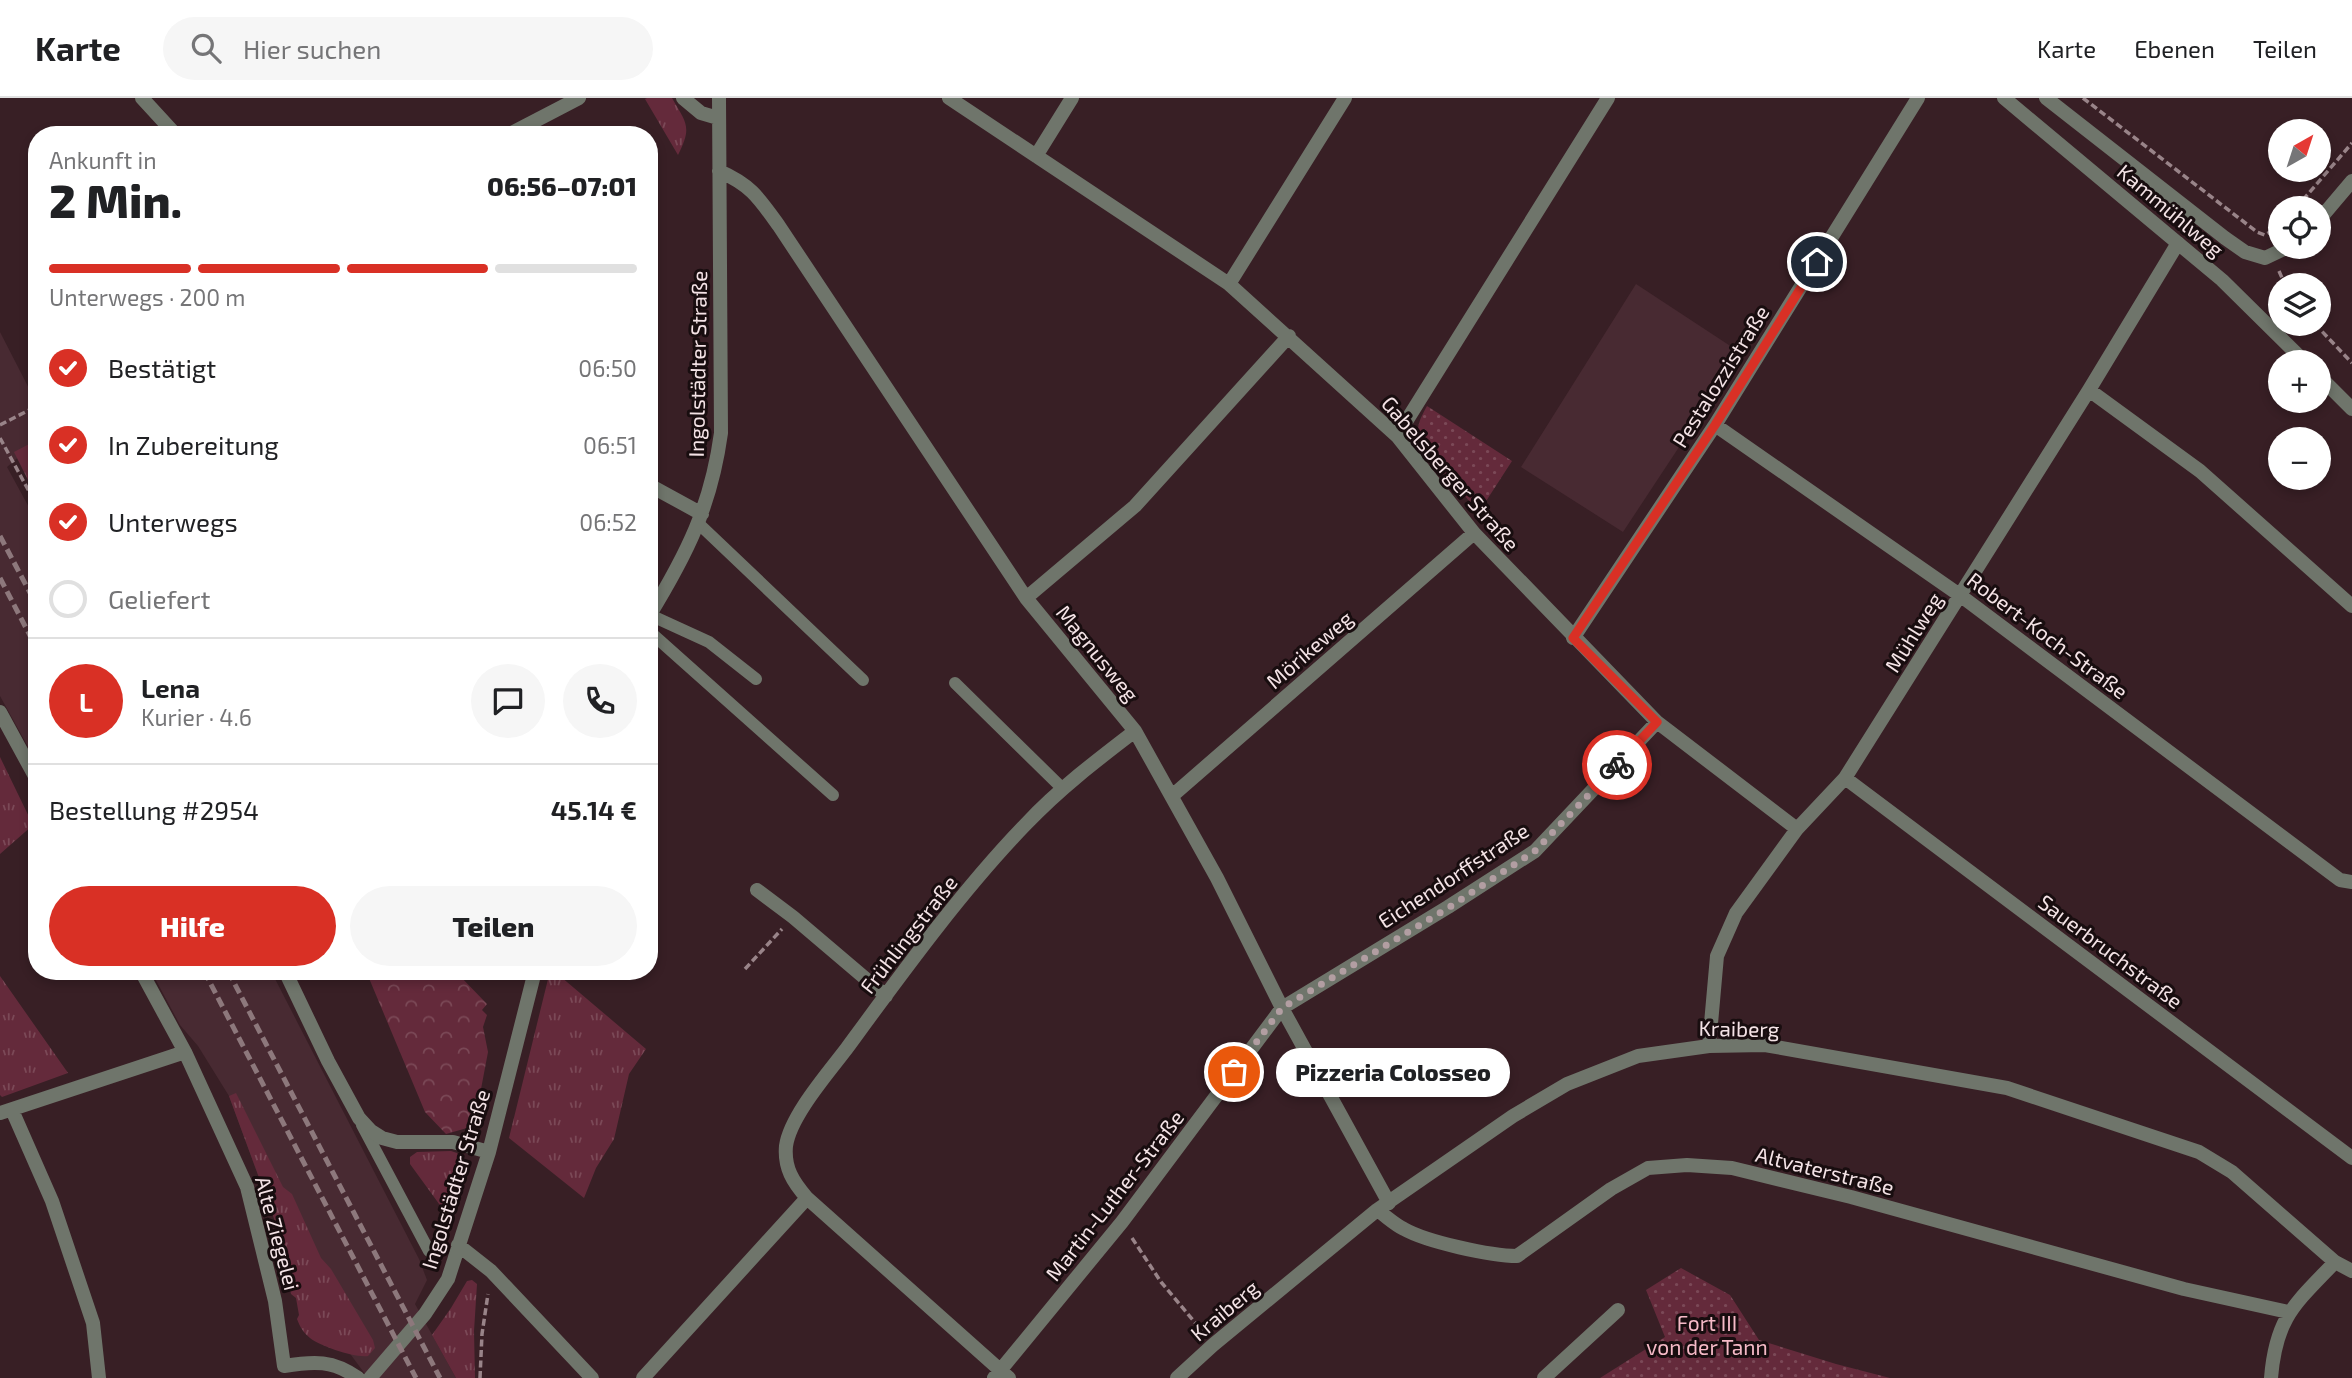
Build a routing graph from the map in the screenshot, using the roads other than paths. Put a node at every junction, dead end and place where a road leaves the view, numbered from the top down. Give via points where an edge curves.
1 (142, 98) edge
2 (579, 98) edge
3 (683, 98) edge
4 (719, 98) edge
5 (948, 98) edge
6 (1072, 98) edge
7 (1345, 98) edge
8 (1608, 98) edge
9 (1918, 98) edge
10 (2004, 98) edge
11 (2046, 98) edge
12 (718, 118) junction
13 (168, 126) edge
14 (525, 126) edge
15 (1036, 156) junction
16 (719, 171) junction
17 (2352, 181) edge
18 (2331, 206) edge
19 (2178, 243) junction
20 (2268, 257) edge
21 (1229, 284) junction
22 (1289, 336) junction
23 (2293, 350) edge
24 (2331, 388) edge
25 (2089, 390) junction
26 (2352, 409) edge
27 (1715, 425) junction
28 (1397, 436) junction
29 (658, 491) edge
30 (700, 519) junction
31 (1474, 533) junction
32 (1961, 596) junction
33 (1026, 598) junction
34 (658, 601) edge
35 (2352, 606) edge
36 (658, 619) edge
37 (1573, 638) junction
38 (658, 639) edge
39 (756, 679) dead end
40 (863, 680) dead end
41 (955, 683) dead end
42 (0, 712) edge
43 (1657, 722) junction
44 (1135, 731) junction
45 (28, 763) edge
46 (1845, 778) junction
47 (1063, 789) junction
48 (833, 795) dead end
49 (1172, 796) junction
50 (1797, 829) junction
51 (2352, 882) edge
52 (757, 890) dead end
53 (146, 980) edge
54 (289, 980) edge
55 (533, 980) edge
56 (886, 996) junction
57 (1282, 1008) junction
58 (1709, 1046) junction
59 (185, 1052) junction
60 (6, 1111) edge
61 (359, 1118) junction
62 (489, 1152) junction
63 (2352, 1158) edge
64 (807, 1198) junction
65 (1383, 1206) junction
66 (458, 1245) junction
67 (429, 1251) dead end
68 (2335, 1262) junction
69 (2352, 1271) edge
70 (1618, 1310) dead end
71 (2288, 1312) junction
72 (285, 1372) edge
73 (1001, 1376) edge
74 (99, 1378) edge
75 (358, 1378) edge
76 (370, 1378) edge
77 (592, 1378) edge
78 (643, 1378) edge
79 (1177, 1378) edge
80 (1544, 1378) edge
81 (2272, 1378) edge

1 - 13 street
2 - 14 street
3 - 12 street via 701,113
4 - 12 street, Ingolstädter Straße
5 - 15 street, Gabelsberger Straße
6 - 15 street
7 - 21 street
8 - 28 street
9 - 27 street, Pestalozzistraße
10 - 19 street, Kammühlweg
11 - 20 street via 2214,230 2245,251
12 - 16 street, Ingolstädter Straße
15 - 21 street, Gabelsberger Straße
16 - 30 street, Ingolstädter Straße via 721,433 716,471
16 - 33 street, Magnusweg via 752,189 779,226
17 - 18 street
19 - 23 street, Kammühlweg
19 - 25 street, Mühlweg
21 - 22 street, Gabelsberger Straße
22 - 28 street, Gabelsberger Straße
22 - 33 street via 1135,506
24 - 26 street
25 - 32 street, Mühlweg
25 - 35 street via 2200,471
27 - 32 street, Robert-Koch-Straße
27 - 37 street, Pestalozzistraße
28 - 31 street, Gabelsberger Straße
29 - 30 street
30 - 34 street, Ingolstädter Straße
30 - 40 lane
31 - 37 street, Gabelsberger Straße
31 - 49 street, Mörikeweg
32 - 46 street, Mühlweg
32 - 51 street, Robert-Koch-Straße via 2340,880
33 - 44 street, Magnusweg
36 - 39 lane via 709,642
37 - 43 street, Gabelsberger Straße
38 - 48 lane
41 - 47 lane
42 - 45 street
43 - 50 street, Gabelsberger Straße
43 - 57 street, Eichendorffstraße via 1535,851
44 - 47 street, Frühlingstraße
44 - 49 street, Magnusweg
46 - 50 street, Mühlweg
46 - 63 street, Sauerbruchstraße
47 - 56 street, Frühlingstraße via 1026,824
49 - 57 street, Magnusweg
50 - 58 street, Mühlweg via 1736,913 1717,956
52 - 56 street
53 - 59 street, Alte Ziegelei
54 - 61 street
55 - 62 street, Ingolstädter Straße
56 - 64 street, Frühlingstraße via 792,1126 786,1162 792,1181
57 - 65 street, Magnusweg
57 - 73 street, Martin-Luther-Straße
58 - 65 street, Kraiberg via 1638,1056 1567,1084
58 - 68 street, Kraiberg via 1765,1045 2007,1088 2199,1152 2232,1172
59 - 60 street
59 - 72 street, Alte Ziegelei via 247,1187 275,1301
60 - 74 street via 52,1201 93,1323
61 - 62 street via 382,1138 397,1142 453,1142
61 - 67 lane
62 - 66 street, Ingolstädter Straße
64 - 73 street, Frühlingstraße
64 - 78 street
65 - 71 street, Altvaterstraße via 1403,1229 1419,1236 1499,1256 1517,1256 1648,1168 1732,1168 2185,1289
65 - 79 street, Kraiberg
66 - 76 street, Ingolstädter Straße via 447,1279 431,1305
66 - 77 street via 491,1271
68 - 69 street, Kraiberg
68 - 71 street
70 - 80 street
71 - 81 street via 2274,1346
72 - 75 street, Alte Ziegelei via 312,1362 344,1367

